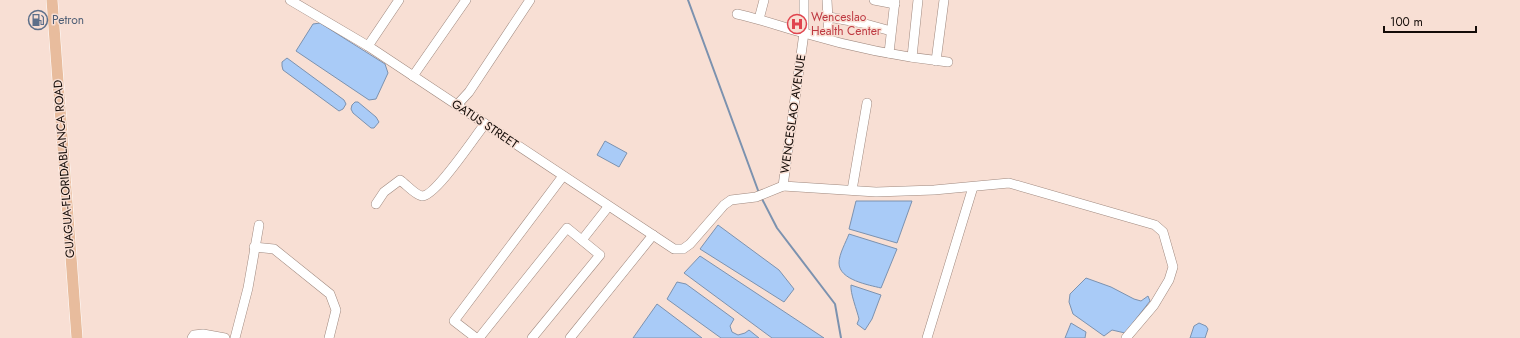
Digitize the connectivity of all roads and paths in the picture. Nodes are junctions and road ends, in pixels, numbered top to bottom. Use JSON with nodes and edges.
{"nodes":[{"id":1,"x":52,"y":0,"type":"edge"},
{"id":2,"x":290,"y":0,"type":"edge"},
{"id":3,"x":398,"y":0,"type":"edge"},
{"id":4,"x":466,"y":0,"type":"edge"},
{"id":5,"x":530,"y":0,"type":"edge"},
{"id":6,"x":764,"y":0,"type":"edge"},
{"id":7,"x":804,"y":0,"type":"edge"},
{"id":8,"x":827,"y":0,"type":"edge"},
{"id":9,"x":874,"y":0,"type":"edge"},
{"id":10,"x":918,"y":0,"type":"edge"},
{"id":11,"x":944,"y":0,"type":"edge"},
{"id":12,"x":895,"y":2,"type":"edge"},
{"id":13,"x":737,"y":14,"type":"dead end"},
{"id":14,"x":829,"y":17,"type":"junction"},
{"id":15,"x":759,"y":19,"type":"junction"},
{"id":16,"x":891,"y":31,"type":"junction"},
{"id":17,"x":804,"y":33,"type":"junction"},
{"id":18,"x":829,"y":39,"type":"junction"},
{"id":19,"x":368,"y":46,"type":"junction"},
{"id":20,"x":889,"y":53,"type":"junction"},
{"id":21,"x":912,"y":57,"type":"junction"},
{"id":22,"x":936,"y":61,"type":"junction"},
{"id":23,"x":948,"y":62,"type":"dead end"},
{"id":24,"x":413,"y":76,"type":"junction"},
{"id":25,"x":867,"y":103,"type":"dead end"},
{"id":26,"x":456,"y":105,"type":"junction"},
{"id":27,"x":484,"y":124,"type":"junction"},
{"id":28,"x":563,"y":176,"type":"junction"},
{"id":29,"x":783,"y":186,"type":"junction"},
{"id":30,"x":973,"y":187,"type":"junction"},
{"id":31,"x":852,"y":190,"type":"junction"},
{"id":32,"x":376,"y":204,"type":"dead end"},
{"id":33,"x":608,"y":207,"type":"junction"},
{"id":34,"x":259,"y":225,"type":"dead end"},
{"id":35,"x":653,"y":235,"type":"junction"},
{"id":36,"x":582,"y":240,"type":"junction"},
{"id":37,"x":254,"y":247,"type":"junction"},
{"id":38,"x":679,"y":250,"type":"joint"},
{"id":39,"x":77,"y":338,"type":"edge"},
{"id":40,"x":192,"y":338,"type":"edge"},
{"id":41,"x":225,"y":338,"type":"edge"},
{"id":42,"x":235,"y":338,"type":"edge"},
{"id":43,"x":329,"y":338,"type":"edge"},
{"id":44,"x":478,"y":338,"type":"edge"},
{"id":45,"x":532,"y":338,"type":"edge"},
{"id":46,"x":570,"y":338,"type":"edge"},
{"id":47,"x":927,"y":338,"type":"edge"},
{"id":48,"x":1126,"y":338,"type":"edge"}],
"edges":[{"from":1,"to":39,"type":"main road","name":"GUAGUA-FLORIDABLANCA ROAD"},
{"from":2,"to":19,"type":"street","name":"GATUS STREET"},
{"from":3,"to":19,"type":"street"},
{"from":4,"to":24,"type":"street"},
{"from":5,"to":26,"type":"street"},
{"from":6,"to":15,"type":"street"},
{"from":7,"to":17,"type":"street","name":"WENCESLAO AVENUE"},
{"from":8,"to":14,"type":"street"},
{"from":9,"to":12,"type":"street"},
{"from":10,"to":21,"type":"street"},
{"from":11,"to":22,"type":"street"},
{"from":12,"to":16,"type":"street"},
{"from":13,"to":15,"type":"street"},
{"from":14,"to":16,"type":"street"},
{"from":14,"to":18,"type":"street"},
{"from":15,"to":17,"type":"street"},
{"from":16,"to":20,"type":"street"},
{"from":17,"to":18,"type":"street"},
{"from":17,"to":29,"type":"street","name":"WENCESLAO AVENUE"},
{"from":18,"to":20,"type":"street"},
{"from":19,"to":24,"type":"street","name":"GATUS STREET"},
{"from":20,"to":21,"type":"street"},
{"from":21,"to":22,"type":"street"},
{"from":22,"to":23,"type":"street"},
{"from":24,"to":26,"type":"street","name":"GATUS STREET"},
{"from":25,"to":31,"type":"street"},
{"from":26,"to":27,"type":"street","name":"GATUS STREET"},
{"from":27,"to":28,"type":"street","name":"GATUS STREET"},
{"from":27,"to":32,"type":"street"},
{"from":28,"to":33,"type":"street","name":"GATUS STREET"},
{"from":28,"to":44,"type":"street"},
{"from":29,"to":31,"type":"street"},
{"from":29,"to":38,"type":"street","name":"WENCESLAO AVENUE"},
{"from":30,"to":31,"type":"street"},
{"from":30,"to":47,"type":"street"},
{"from":30,"to":48,"type":"street"},
{"from":33,"to":35,"type":"street","name":"GATUS STREET"},
{"from":33,"to":36,"type":"street"},
{"from":34,"to":37,"type":"street"},
{"from":35,"to":38,"type":"street","name":"GATUS STREET"},
{"from":35,"to":46,"type":"street"},
{"from":36,"to":44,"type":"street"},
{"from":36,"to":45,"type":"street"},
{"from":37,"to":42,"type":"street"},
{"from":37,"to":43,"type":"street"},
{"from":40,"to":41,"type":"street"}]}
